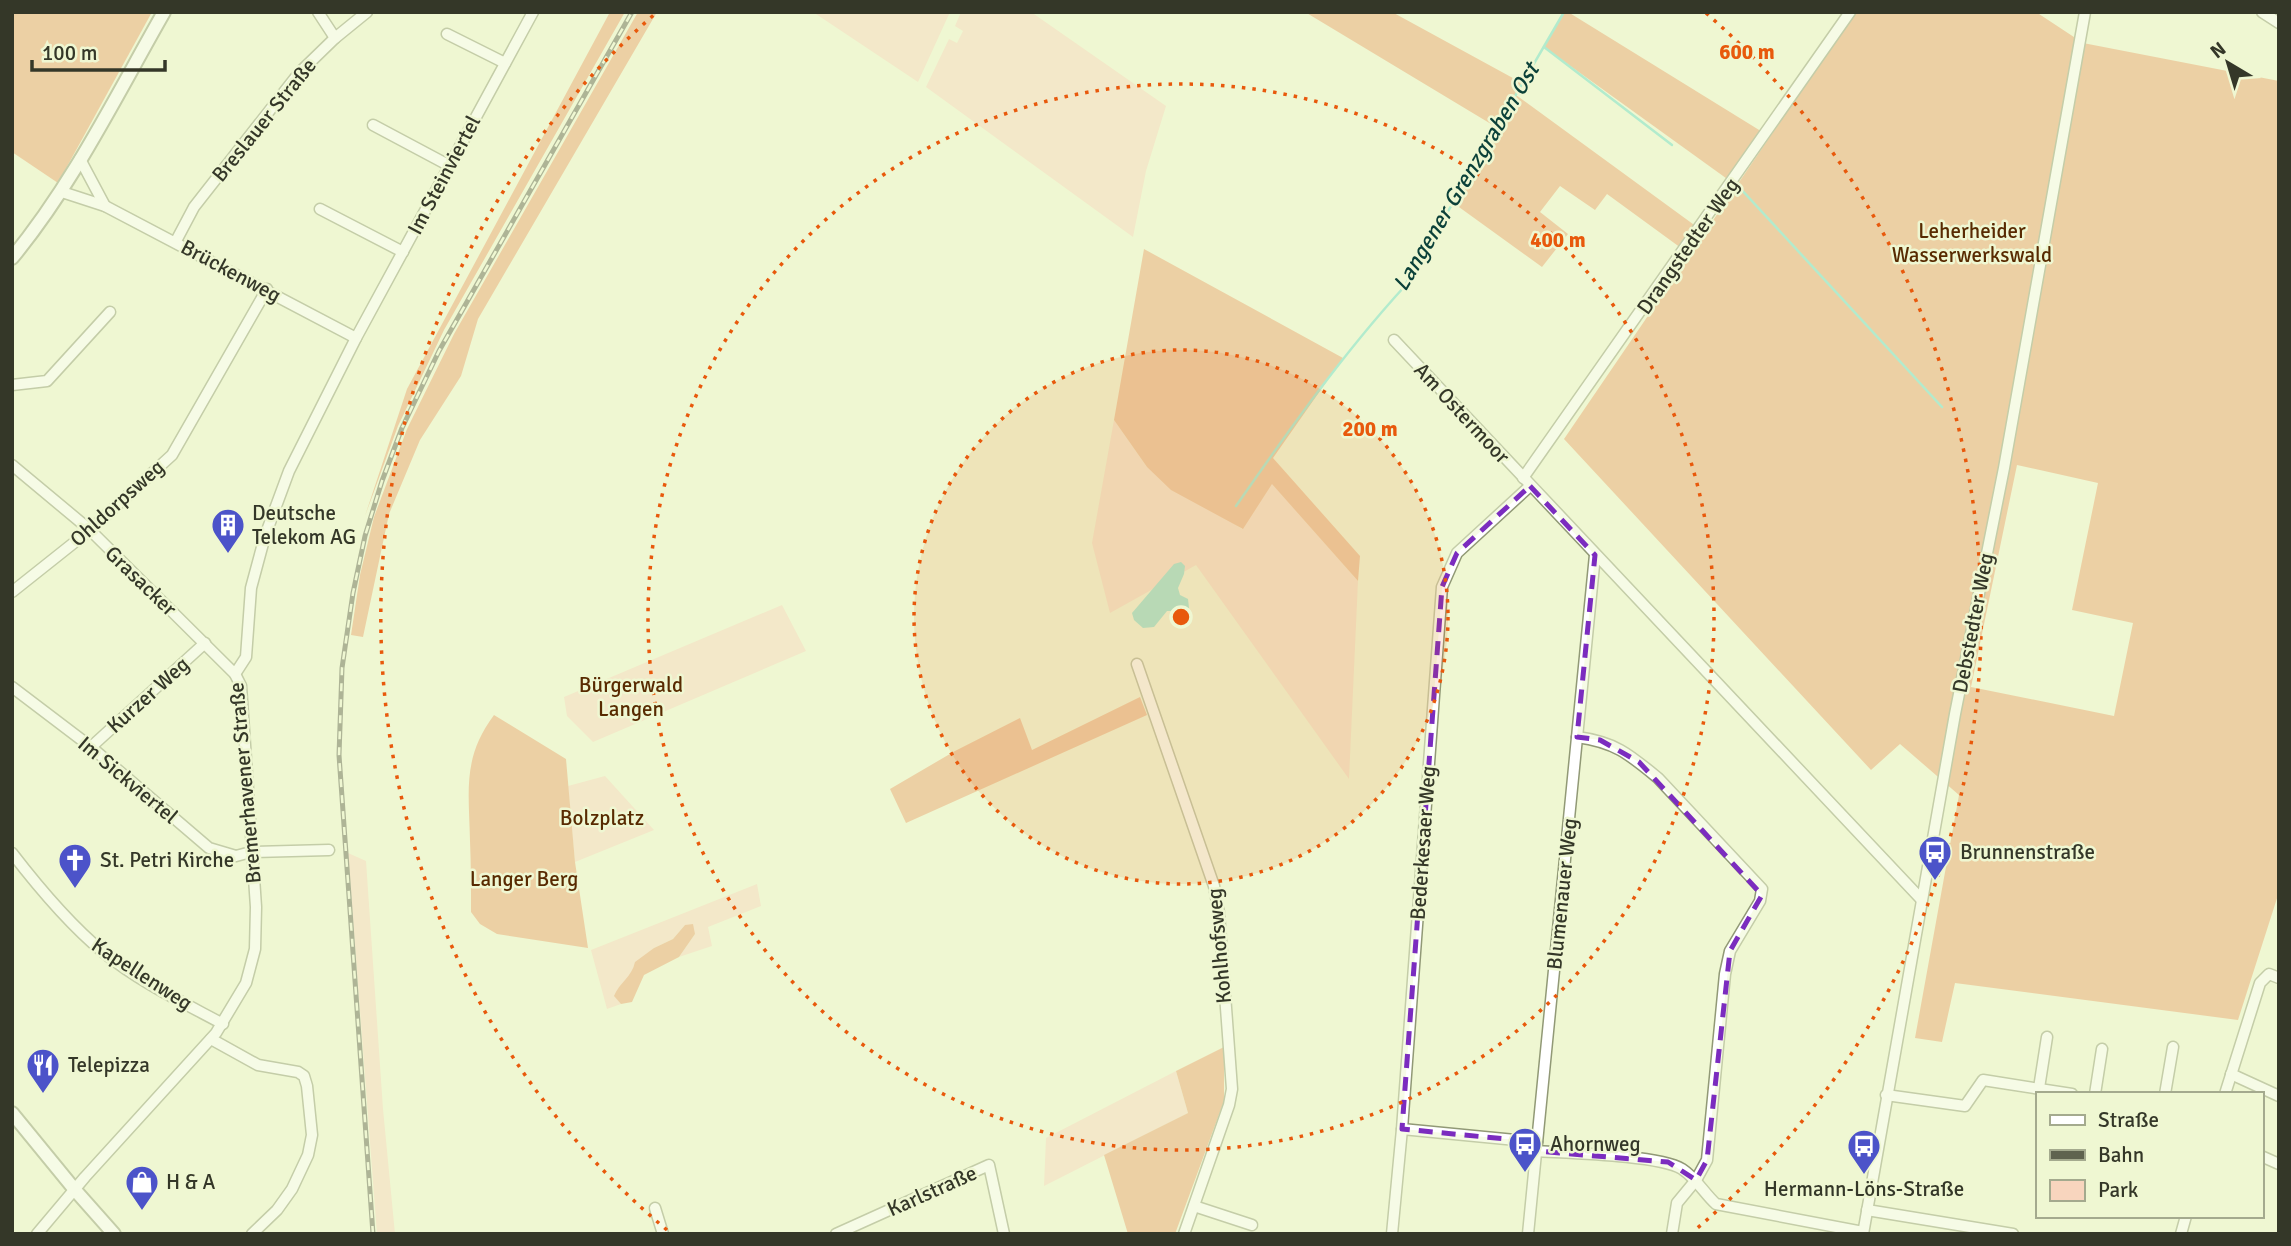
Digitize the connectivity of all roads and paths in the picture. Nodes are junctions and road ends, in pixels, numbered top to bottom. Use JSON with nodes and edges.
{"nodes":[{"id":1,"x":164,"y":12,"type":"edge"},
{"id":2,"x":318,"y":12,"type":"edge"},
{"id":3,"x":367,"y":12,"type":"edge"},
{"id":4,"x":533,"y":12,"type":"edge"},
{"id":5,"x":1850,"y":12,"type":"edge"},
{"id":6,"x":2085,"y":12,"type":"edge"},
{"id":7,"x":2262,"y":12,"type":"edge"},
{"id":8,"x":2279,"y":23,"type":"edge"},
{"id":9,"x":447,"y":34,"type":"dead end"},
{"id":10,"x":335,"y":38,"type":"junction"},
{"id":11,"x":505,"y":63,"type":"junction"},
{"id":12,"x":373,"y":125,"type":"dead end"},
{"id":13,"x":80,"y":159,"type":"junction"},
{"id":14,"x":450,"y":166,"type":"junction"},
{"id":15,"x":61,"y":192,"type":"junction"},
{"id":16,"x":105,"y":206,"type":"junction"},
{"id":17,"x":320,"y":209,"type":"dead end"},
{"id":18,"x":176,"y":241,"type":"junction"},
{"id":19,"x":403,"y":252,"type":"junction"},
{"id":20,"x":12,"y":258,"type":"edge"},
{"id":21,"x":267,"y":289,"type":"junction"},
{"id":22,"x":110,"y":312,"type":"dead end"},
{"id":23,"x":356,"y":338,"type":"junction"},
{"id":24,"x":1394,"y":340,"type":"dead end"},
{"id":25,"x":12,"y":385,"type":"edge"},
{"id":26,"x":12,"y":465,"type":"edge"},
{"id":27,"x":1526,"y":482,"type":"junction"},
{"id":28,"x":90,"y":530,"type":"junction"},
{"id":29,"x":1595,"y":555,"type":"junction"},
{"id":30,"x":12,"y":592,"type":"edge"},
{"id":31,"x":205,"y":643,"type":"junction"},
{"id":32,"x":1138,"y":664,"type":"dead end"},
{"id":33,"x":235,"y":674,"type":"junction"},
{"id":34,"x":12,"y":687,"type":"edge"},
{"id":35,"x":1577,"y":737,"type":"junction"},
{"id":36,"x":90,"y":747,"type":"junction"},
{"id":37,"x":330,"y":850,"type":"dead end"},
{"id":38,"x":251,"y":852,"type":"junction"},
{"id":39,"x":12,"y":853,"type":"edge"},
{"id":40,"x":1921,"y":899,"type":"junction"},
{"id":41,"x":2279,"y":978,"type":"edge"},
{"id":42,"x":223,"y":1024,"type":"junction"},
{"id":43,"x":2048,"y":1037,"type":"dead end"},
{"id":44,"x":211,"y":1039,"type":"junction"},
{"id":45,"x":2173,"y":1047,"type":"dead end"},
{"id":46,"x":2102,"y":1049,"type":"dead end"},
{"id":47,"x":2231,"y":1074,"type":"junction"},
{"id":48,"x":2039,"y":1088,"type":"junction"},
{"id":49,"x":2061,"y":1092,"type":"edge"},
{"id":50,"x":2095,"y":1092,"type":"edge"},
{"id":51,"x":2165,"y":1092,"type":"edge"},
{"id":52,"x":2226,"y":1092,"type":"edge"},
{"id":53,"x":1886,"y":1095,"type":"junction"},
{"id":54,"x":2279,"y":1096,"type":"edge"},
{"id":55,"x":12,"y":1113,"type":"edge"},
{"id":56,"x":1402,"y":1129,"type":"junction"},
{"id":57,"x":1537,"y":1146,"type":"junction"},
{"id":58,"x":2263,"y":1157,"type":"edge"},
{"id":59,"x":2279,"y":1164,"type":"edge"},
{"id":60,"x":1696,"y":1180,"type":"junction"},
{"id":61,"x":75,"y":1190,"type":"junction"},
{"id":62,"x":1194,"y":1206,"type":"junction"},
{"id":63,"x":656,"y":1208,"type":"dead end"},
{"id":64,"x":1867,"y":1210,"type":"junction"},
{"id":65,"x":1252,"y":1225,"type":"dead end"},
{"id":66,"x":1863,"y":1233,"type":"edge"},
{"id":67,"x":37,"y":1234,"type":"edge"},
{"id":68,"x":114,"y":1234,"type":"edge"},
{"id":69,"x":252,"y":1234,"type":"edge"},
{"id":70,"x":663,"y":1234,"type":"edge"},
{"id":71,"x":836,"y":1234,"type":"edge"},
{"id":72,"x":1004,"y":1234,"type":"edge"},
{"id":73,"x":1184,"y":1234,"type":"edge"},
{"id":74,"x":1392,"y":1234,"type":"edge"},
{"id":75,"x":1528,"y":1234,"type":"edge"},
{"id":76,"x":1672,"y":1234,"type":"edge"},
{"id":77,"x":2013,"y":1234,"type":"edge"}],
"edges":[{"from":1,"to":13,"type":"main road"},
{"from":2,"to":10,"type":"street"},
{"from":3,"to":10,"type":"street","name":"Breslauer Straße"},
{"from":4,"to":11,"type":"street","name":"Im Steinviertel"},
{"from":5,"to":27,"type":"street","name":"Drangstedter Weg"},
{"from":6,"to":40,"type":"street","name":"Debstedter Weg"},
{"from":7,"to":8,"type":"street"},
{"from":9,"to":11,"type":"street"},
{"from":10,"to":18,"type":"street","name":"Breslauer Straße"},
{"from":11,"to":14,"type":"street","name":"Im Steinviertel"},
{"from":12,"to":14,"type":"street"},
{"from":13,"to":15,"type":"main road"},
{"from":13,"to":16,"type":"street"},
{"from":14,"to":19,"type":"street","name":"Im Steinviertel"},
{"from":15,"to":16,"type":"street","name":"Brückenweg"},
{"from":15,"to":20,"type":"main road"},
{"from":16,"to":18,"type":"street","name":"Brückenweg"},
{"from":17,"to":19,"type":"street"},
{"from":18,"to":21,"type":"street","name":"Brückenweg"},
{"from":19,"to":23,"type":"street","name":"Im Steinviertel"},
{"from":21,"to":23,"type":"street","name":"Brückenweg"},
{"from":21,"to":28,"type":"street","name":"Ohldorpsweg"},
{"from":22,"to":25,"type":"street"},
{"from":23,"to":33,"type":"street","name":"Bremerhavener Straße"},
{"from":24,"to":27,"type":"street","name":"Am Ostermoor"},
{"from":26,"to":28,"type":"street","name":"Grasacker"},
{"from":27,"to":29,"type":"street"},
{"from":27,"to":56,"type":"street","name":"Bederkesaer Weg"},
{"from":28,"to":30,"type":"street","name":"Ohldorpsweg"},
{"from":28,"to":31,"type":"street","name":"Grasacker"},
{"from":29,"to":35,"type":"street","name":"Blumenauer Weg"},
{"from":29,"to":40,"type":"street"},
{"from":31,"to":33,"type":"street","name":"Grasacker"},
{"from":31,"to":36,"type":"street","name":"Kurzer Weg"},
{"from":32,"to":62,"type":"street","name":"Kohlhofsweg"},
{"from":33,"to":38,"type":"street","name":"Bremerhavener Straße"},
{"from":34,"to":36,"type":"street","name":"Im Sickviertel"},
{"from":35,"to":57,"type":"street","name":"Blumenauer Weg"},
{"from":35,"to":60,"type":"street"},
{"from":36,"to":38,"type":"street","name":"Im Sickviertel"},
{"from":37,"to":38,"type":"street","name":"Im Sickviertel"},
{"from":38,"to":42,"type":"street","name":"Bremerhavener Straße"},
{"from":39,"to":42,"type":"street","name":"Kapellenweg"},
{"from":40,"to":53,"type":"street","name":"Debstedter Weg"},
{"from":41,"to":47,"type":"street"},
{"from":42,"to":44,"type":"street","name":"Bremerhavener Straße"},
{"from":43,"to":48,"type":"street"},
{"from":44,"to":61,"type":"street","name":"Bremerhavener Straße"},
{"from":44,"to":69,"type":"street"},
{"from":45,"to":51,"type":"street"},
{"from":46,"to":50,"type":"street"},
{"from":47,"to":52,"type":"street"},
{"from":47,"to":54,"type":"street"},
{"from":48,"to":49,"type":"street"},
{"from":48,"to":53,"type":"street"},
{"from":53,"to":64,"type":"street","name":"Debstedter Weg"},
{"from":55,"to":61,"type":"main road"},
{"from":56,"to":57,"type":"street"},
{"from":56,"to":74,"type":"street","name":"Bederkesaer Weg"},
{"from":57,"to":60,"type":"street"},
{"from":57,"to":75,"type":"street","name":"Blumenauer Weg"},
{"from":58,"to":59,"type":"street"},
{"from":60,"to":66,"type":"street"},
{"from":60,"to":76,"type":"street"},
{"from":61,"to":67,"type":"street","name":"Bremerhavener Straße"},
{"from":61,"to":68,"type":"main road"},
{"from":62,"to":65,"type":"street"},
{"from":62,"to":73,"type":"street","name":"Kohlhofsweg"},
{"from":63,"to":70,"type":"street"},
{"from":64,"to":66,"type":"street","name":"Debstedter Weg"},
{"from":64,"to":77,"type":"street"},
{"from":71,"to":72,"type":"street","name":"Karlstraße"}]}
